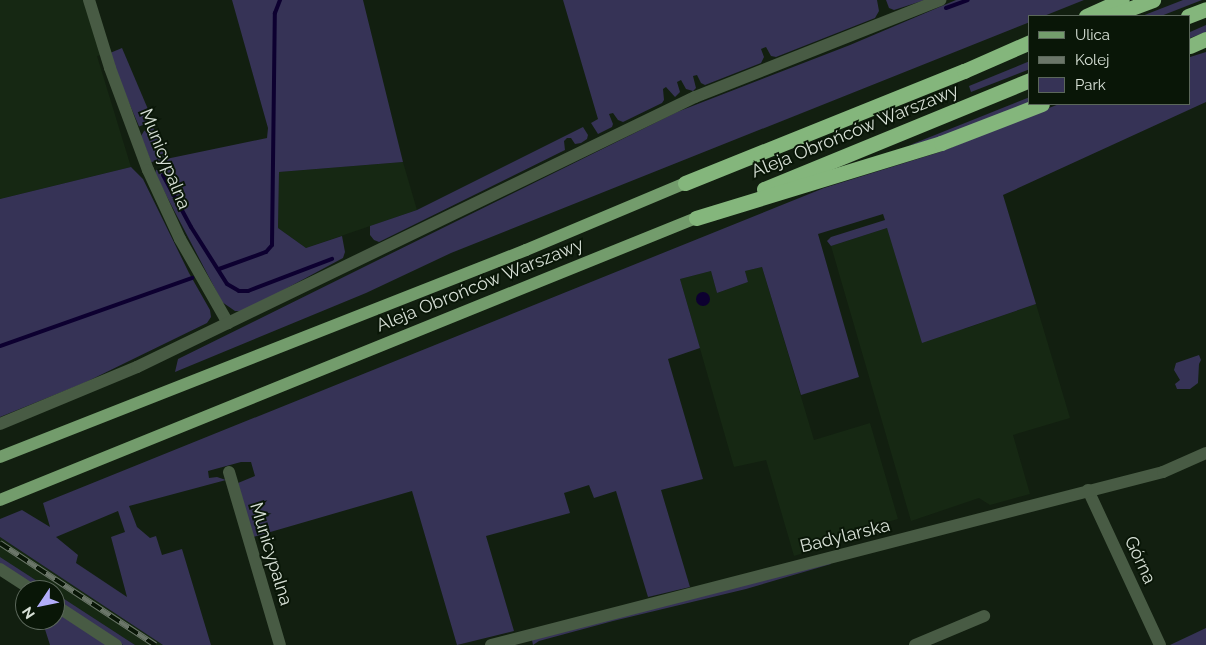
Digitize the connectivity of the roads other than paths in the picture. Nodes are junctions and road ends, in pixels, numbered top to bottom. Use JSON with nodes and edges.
{"nodes":[{"id":1,"x":89,"y":0,"type":"edge"},
{"id":2,"x":940,"y":0,"type":"edge"},
{"id":3,"x":1122,"y":0,"type":"edge"},
{"id":4,"x":1153,"y":0,"type":"edge"},
{"id":5,"x":1206,"y":9,"type":"edge"},
{"id":6,"x":1088,"y":15,"type":"edge"},
{"id":7,"x":1113,"y":15,"type":"edge"},
{"id":8,"x":1191,"y":15,"type":"edge"},
{"id":9,"x":1206,"y":39,"type":"edge"},
{"id":10,"x":1028,"y":43,"type":"edge"},
{"id":11,"x":1191,"y":46,"type":"edge"},
{"id":12,"x":1028,"y":47,"type":"edge"},
{"id":13,"x":969,"y":69,"type":"junction"},
{"id":14,"x":1028,"y":81,"type":"edge"},
{"id":15,"x":1039,"y":105,"type":"edge"},
{"id":16,"x":685,"y":183,"type":"joint"},
{"id":17,"x":696,"y":218,"type":"junction"},
{"id":18,"x":228,"y":323,"type":"junction"},
{"id":19,"x":0,"y":424,"type":"edge"},
{"id":20,"x":1206,"y":453,"type":"edge"},
{"id":21,"x":0,"y":457,"type":"edge"},
{"id":22,"x":229,"y":472,"type":"dead end"},
{"id":23,"x":1088,"y":490,"type":"junction"},
{"id":24,"x":3,"y":499,"type":"edge"},
{"id":25,"x":0,"y":569,"type":"edge"},
{"id":26,"x":17,"y":580,"type":"edge"},
{"id":27,"x":65,"y":612,"type":"edge"},
{"id":28,"x":984,"y":616,"type":"dead end"},
{"id":29,"x":116,"y":645,"type":"edge"},
{"id":30,"x":280,"y":645,"type":"edge"},
{"id":31,"x":490,"y":645,"type":"edge"},
{"id":32,"x":915,"y":645,"type":"edge"},
{"id":33,"x":1160,"y":645,"type":"edge"}],
"edges":[{"from":1,"to":18,"type":"street","name":"Municypalna"},
{"from":2,"to":18,"type":"street"},
{"from":3,"to":6,"type":"highway"},
{"from":4,"to":7,"type":"highway"},
{"from":5,"to":8,"type":"highway"},
{"from":9,"to":11,"type":"highway"},
{"from":10,"to":13,"type":"highway"},
{"from":12,"to":13,"type":"highway"},
{"from":13,"to":16,"type":"highway","name":"Aleja Obrońców Warszawy"},
{"from":14,"to":17,"type":"highway","name":"Aleja Obrońców Warszawy"},
{"from":15,"to":17,"type":"highway"},
{"from":16,"to":21,"type":"main road","name":"Aleja Obrońców Warszawy"},
{"from":17,"to":24,"type":"main road","name":"Aleja Obrońców Warszawy"},
{"from":18,"to":19,"type":"street"},
{"from":20,"to":23,"type":"street","name":"Badylarska"},
{"from":22,"to":30,"type":"street","name":"Municypalna"},
{"from":23,"to":31,"type":"street","name":"Badylarska"},
{"from":23,"to":33,"type":"street","name":"Górna"},
{"from":25,"to":26,"type":"street"},
{"from":27,"to":29,"type":"street"},
{"from":28,"to":32,"type":"street"}]}
